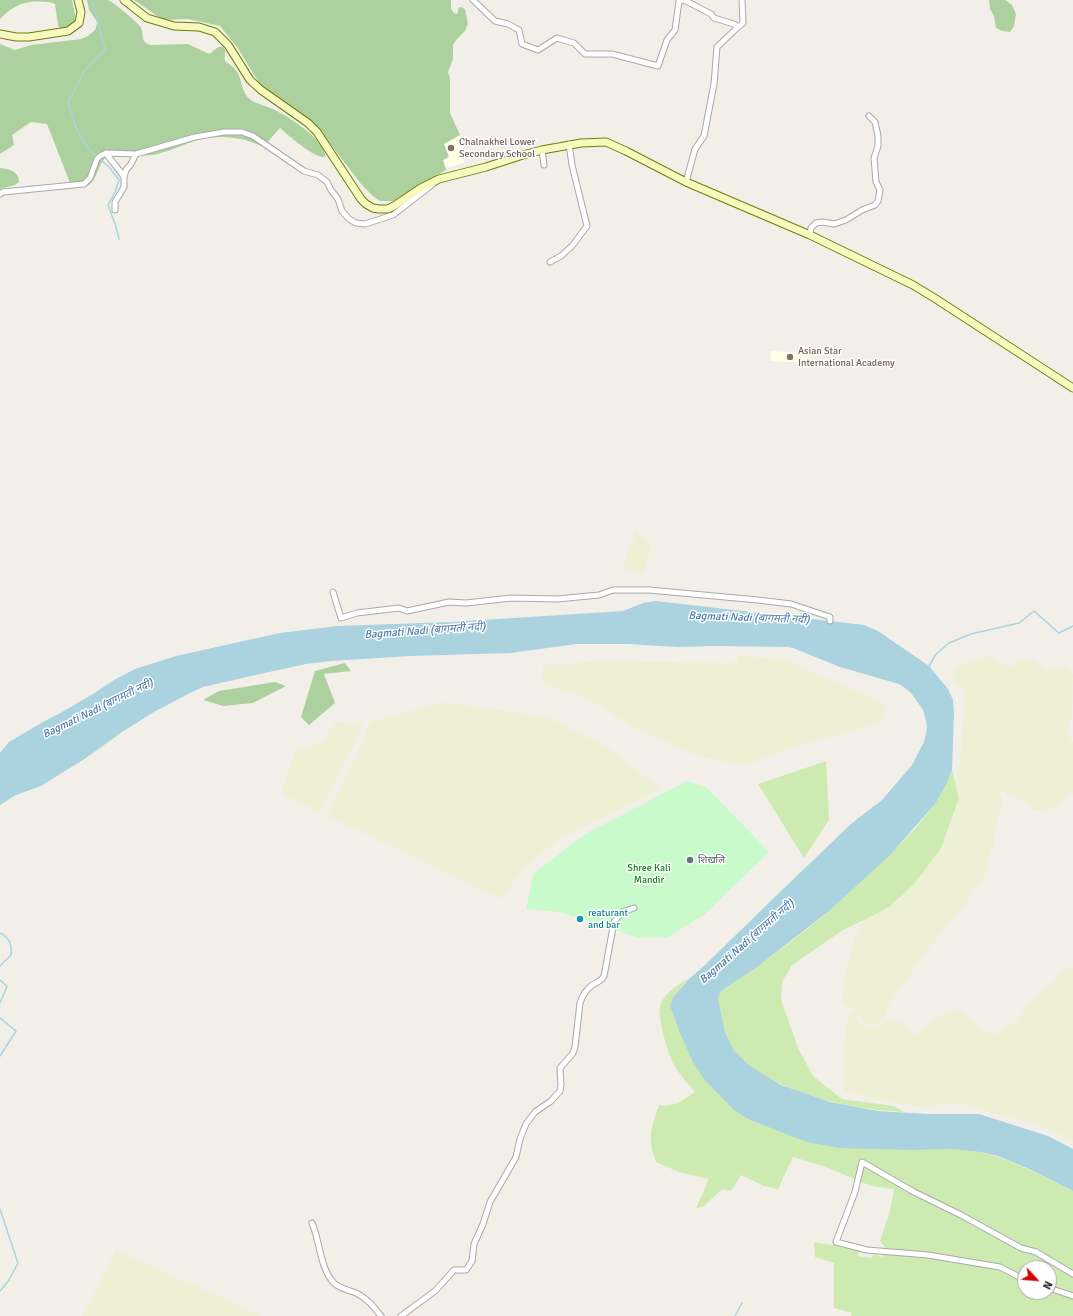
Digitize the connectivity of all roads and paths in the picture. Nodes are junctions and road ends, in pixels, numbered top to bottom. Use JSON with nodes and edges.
{"nodes":[{"id":1,"x":78,"y":0,"type":"edge"},
{"id":2,"x":124,"y":0,"type":"edge"},
{"id":3,"x":473,"y":0,"type":"edge"},
{"id":4,"x":684,"y":0,"type":"edge"},
{"id":5,"x":742,"y":0,"type":"edge"},
{"id":6,"x":738,"y":27,"type":"junction"},
{"id":7,"x":0,"y":34,"type":"edge"},
{"id":8,"x":869,"y":116,"type":"dead end"},
{"id":9,"x":569,"y":144,"type":"junction"},
{"id":10,"x":542,"y":150,"type":"junction"},
{"id":11,"x":106,"y":153,"type":"junction"},
{"id":12,"x":136,"y":154,"type":"junction"},
{"id":13,"x":544,"y":165,"type":"dead end"},
{"id":14,"x":124,"y":177,"type":"junction"},
{"id":15,"x":438,"y":179,"type":"junction"},
{"id":16,"x":686,"y":182,"type":"junction"},
{"id":17,"x":0,"y":194,"type":"edge"},
{"id":18,"x":115,"y":210,"type":"dead end"},
{"id":19,"x":810,"y":235,"type":"junction"},
{"id":20,"x":550,"y":262,"type":"dead end"},
{"id":21,"x":1073,"y":388,"type":"edge"},
{"id":22,"x":333,"y":592,"type":"dead end"},
{"id":23,"x":830,"y":621,"type":"dead end"},
{"id":24,"x":634,"y":908,"type":"dead end"},
{"id":25,"x":312,"y":1223,"type":"dead end"},
{"id":26,"x":1049,"y":1260,"type":"edge"},
{"id":27,"x":1057,"y":1264,"type":"edge"},
{"id":28,"x":1073,"y":1274,"type":"edge"},
{"id":29,"x":1017,"y":1276,"type":"edge"},
{"id":30,"x":1057,"y":1291,"type":"edge"},
{"id":31,"x":1073,"y":1296,"type":"edge"},
{"id":32,"x":381,"y":1316,"type":"edge"},
{"id":33,"x":401,"y":1316,"type":"edge"}],
"edges":[{"from":1,"to":7,"type":"main road"},
{"from":2,"to":15,"type":"main road"},
{"from":3,"to":4,"type":"street"},
{"from":4,"to":6,"type":"street"},
{"from":5,"to":6,"type":"street"},
{"from":6,"to":16,"type":"street"},
{"from":8,"to":19,"type":"street"},
{"from":9,"to":10,"type":"main road"},
{"from":9,"to":16,"type":"main road"},
{"from":9,"to":20,"type":"street"},
{"from":10,"to":13,"type":"street"},
{"from":10,"to":15,"type":"main road"},
{"from":11,"to":12,"type":"street"},
{"from":11,"to":14,"type":"street"},
{"from":11,"to":17,"type":"street"},
{"from":12,"to":14,"type":"street"},
{"from":12,"to":15,"type":"street"},
{"from":14,"to":18,"type":"street"},
{"from":16,"to":19,"type":"main road"},
{"from":19,"to":21,"type":"main road"},
{"from":22,"to":23,"type":"street"},
{"from":24,"to":33,"type":"street"},
{"from":25,"to":32,"type":"street"},
{"from":26,"to":29,"type":"street"},
{"from":27,"to":28,"type":"street"},
{"from":30,"to":31,"type":"street"}]}
